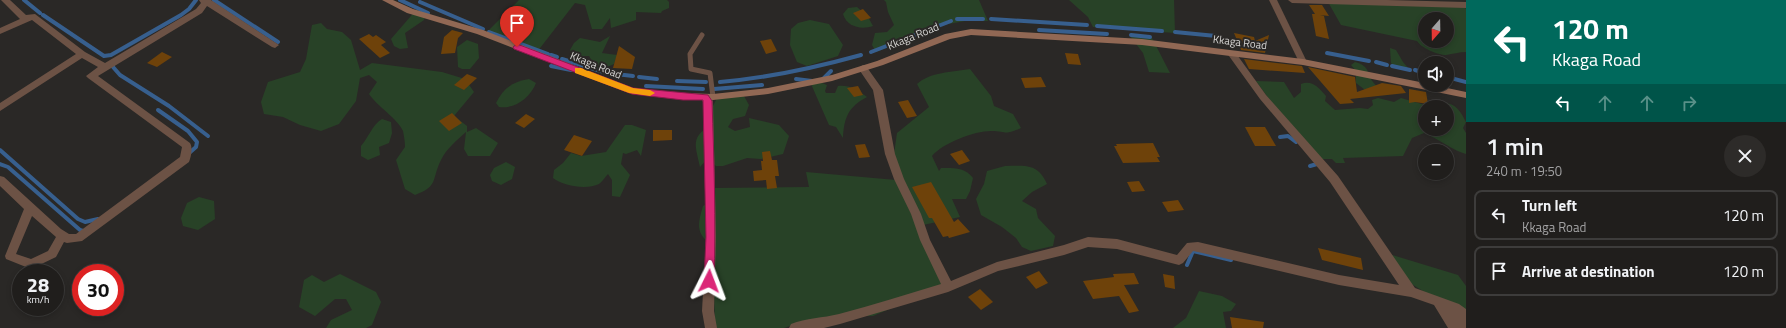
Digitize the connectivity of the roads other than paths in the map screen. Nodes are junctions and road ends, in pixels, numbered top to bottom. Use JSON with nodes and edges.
{"nodes":[{"id":1,"x":6,"y":0,"type":"edge"},
{"id":2,"x":386,"y":0,"type":"edge"},
{"id":3,"x":1273,"y":0,"type":"edge"},
{"id":4,"x":1292,"y":0,"type":"edge"},
{"id":5,"x":205,"y":1,"type":"edge"},
{"id":6,"x":1466,"y":5,"type":"edge"},
{"id":7,"x":32,"y":16,"type":"junction"},
{"id":8,"x":0,"y":31,"type":"edge"},
{"id":9,"x":702,"y":35,"type":"dead end"},
{"id":10,"x":275,"y":45,"type":"dead end"},
{"id":11,"x":82,"y":54,"type":"junction"},
{"id":12,"x":1232,"y":54,"type":"junction"},
{"id":13,"x":1303,"y":62,"type":"junction"},
{"id":14,"x":105,"y":67,"type":"junction"},
{"id":15,"x":863,"y":68,"type":"junction"},
{"id":16,"x":1466,"y":95,"type":"edge"},
{"id":17,"x":709,"y":97,"type":"junction"},
{"id":18,"x":0,"y":108,"type":"edge"},
{"id":19,"x":0,"y":180,"type":"edge"},
{"id":20,"x":30,"y":208,"type":"junction"},
{"id":21,"x":62,"y":236,"type":"junction"},
{"id":22,"x":948,"y":287,"type":"junction"},
{"id":23,"x":1412,"y":292,"type":"junction"},
{"id":24,"x":1438,"y":302,"type":"junction"},
{"id":25,"x":1455,"y":308,"type":"junction"},
{"id":26,"x":1466,"y":314,"type":"edge"},
{"id":27,"x":711,"y":328,"type":"edge"},
{"id":28,"x":795,"y":328,"type":"edge"},
{"id":29,"x":1456,"y":328,"type":"edge"},
{"id":30,"x":1466,"y":328,"type":"edge"}],
"edges":[{"from":1,"to":7,"type":"street"},
{"from":2,"to":17,"type":"street","name":"Kkaga Road"},
{"from":3,"to":13,"type":"street"},
{"from":4,"to":6,"type":"street"},
{"from":5,"to":10,"type":"street"},
{"from":5,"to":14,"type":"street"},
{"from":7,"to":8,"type":"street"},
{"from":7,"to":11,"type":"street"},
{"from":9,"to":17,"type":"lane"},
{"from":11,"to":14,"type":"street"},
{"from":11,"to":18,"type":"street"},
{"from":12,"to":13,"type":"street","name":"Kkaga Road"},
{"from":12,"to":15,"type":"street","name":"Kkaga Road"},
{"from":12,"to":23,"type":"street"},
{"from":13,"to":16,"type":"street","name":"Kkaga Road"},
{"from":14,"to":21,"type":"street"},
{"from":15,"to":17,"type":"street","name":"Kkaga Road"},
{"from":15,"to":22,"type":"street"},
{"from":17,"to":27,"type":"street"},
{"from":19,"to":20,"type":"street"},
{"from":20,"to":21,"type":"street"},
{"from":20,"to":21,"type":"street"},
{"from":22,"to":23,"type":"street"},
{"from":22,"to":28,"type":"street"},
{"from":23,"to":24,"type":"street"},
{"from":24,"to":25,"type":"street"},
{"from":24,"to":29,"type":"street"},
{"from":25,"to":26,"type":"street"},
{"from":25,"to":30,"type":"street"}]}
